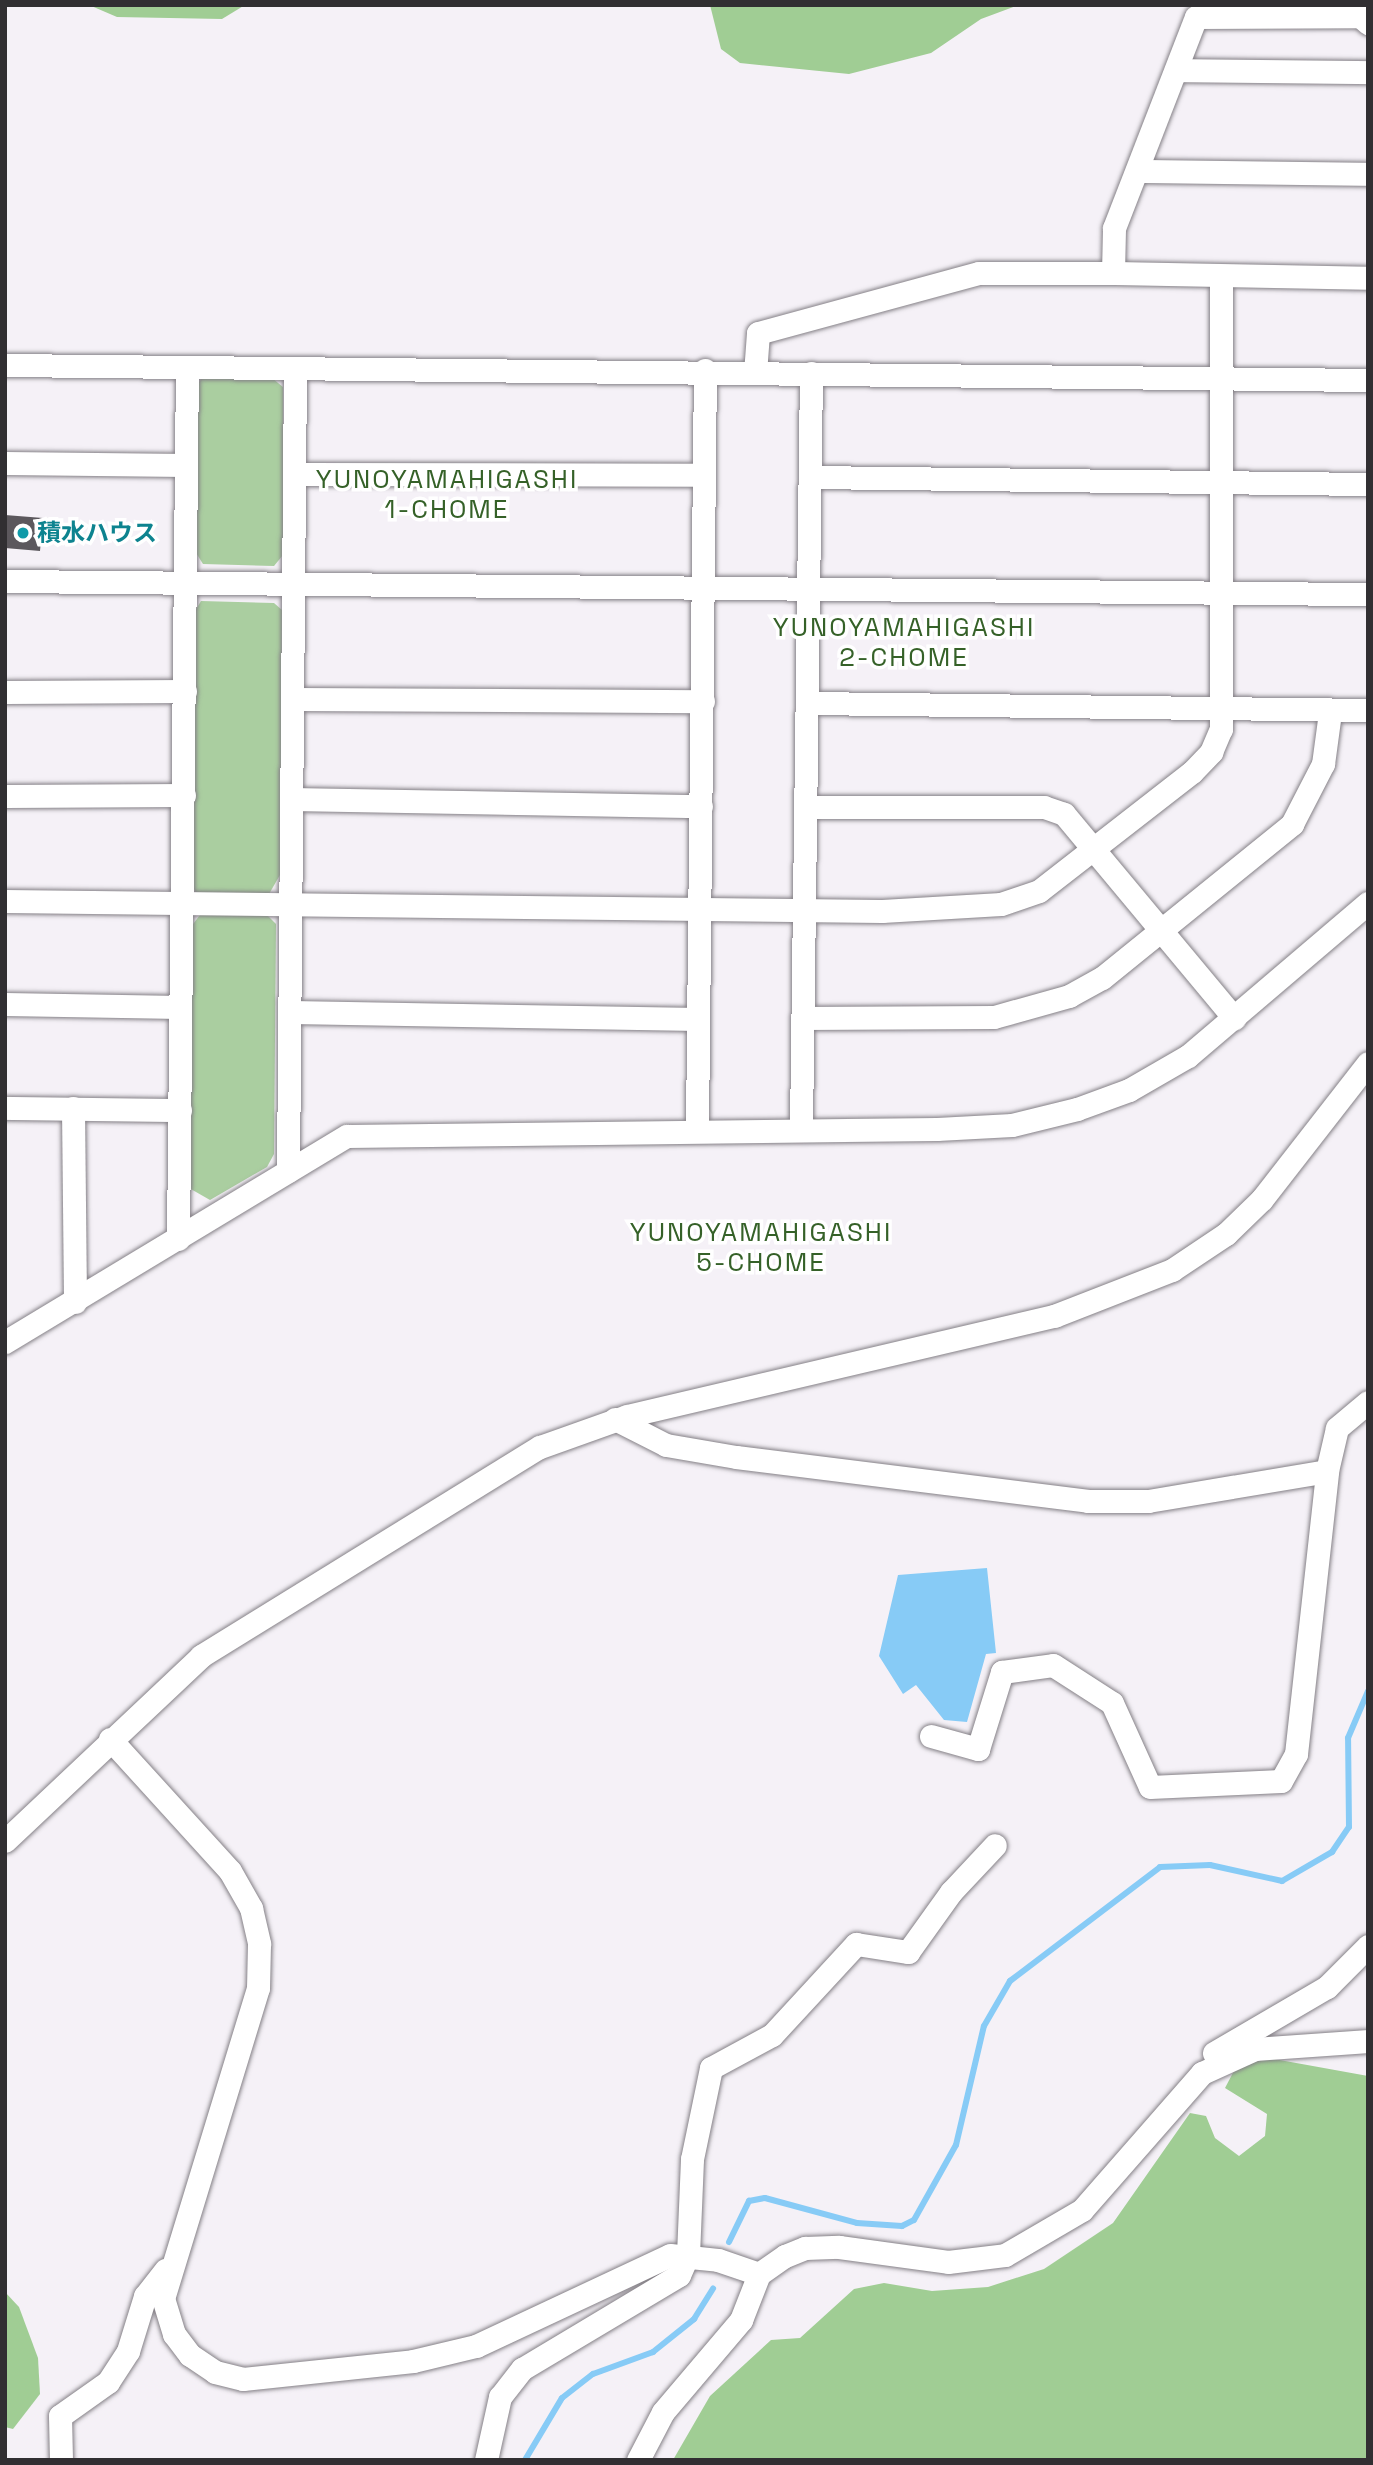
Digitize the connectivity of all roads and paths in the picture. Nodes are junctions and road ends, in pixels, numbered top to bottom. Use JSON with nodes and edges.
{"nodes":[{"id":1,"x":1368,"y":23,"type":"edge"},
{"id":2,"x":1176,"y":70,"type":"junction"},
{"id":3,"x":1368,"y":72,"type":"edge"},
{"id":4,"x":1137,"y":171,"type":"junction"},
{"id":5,"x":1368,"y":174,"type":"edge"},
{"id":6,"x":1113,"y":273,"type":"junction"},
{"id":7,"x":1221,"y":276,"type":"junction"},
{"id":8,"x":1368,"y":278,"type":"edge"},
{"id":9,"x":5,"y":365,"type":"edge"},
{"id":10,"x":295,"y":368,"type":"junction"},
{"id":11,"x":705,"y":370,"type":"junction"},
{"id":12,"x":187,"y":371,"type":"junction"},
{"id":13,"x":755,"y":373,"type":"junction"},
{"id":14,"x":811,"y":373,"type":"junction"},
{"id":15,"x":1224,"y":379,"type":"junction"},
{"id":16,"x":1368,"y":380,"type":"edge"},
{"id":17,"x":5,"y":463,"type":"edge"},
{"id":18,"x":186,"y":466,"type":"junction"},
{"id":19,"x":296,"y":474,"type":"junction"},
{"id":20,"x":702,"y":475,"type":"junction"},
{"id":21,"x":810,"y":477,"type":"junction"},
{"id":22,"x":1220,"y":482,"type":"junction"},
{"id":23,"x":1368,"y":484,"type":"edge"},
{"id":24,"x":5,"y":582,"type":"edge"},
{"id":25,"x":185,"y":585,"type":"junction"},
{"id":26,"x":294,"y":585,"type":"junction"},
{"id":27,"x":704,"y":591,"type":"junction"},
{"id":28,"x":808,"y":593,"type":"junction"},
{"id":29,"x":1368,"y":594,"type":"edge"},
{"id":30,"x":1222,"y":595,"type":"junction"},
{"id":31,"x":185,"y":691,"type":"junction"},
{"id":32,"x":5,"y":692,"type":"edge"},
{"id":33,"x":293,"y":699,"type":"junction"},
{"id":34,"x":703,"y":701,"type":"junction"},
{"id":35,"x":807,"y":703,"type":"junction"},
{"id":36,"x":1221,"y":709,"type":"junction"},
{"id":37,"x":1368,"y":710,"type":"edge"},
{"id":38,"x":1330,"y":712,"type":"junction"},
{"id":39,"x":184,"y":795,"type":"junction"},
{"id":40,"x":5,"y":796,"type":"edge"},
{"id":41,"x":291,"y":799,"type":"junction"},
{"id":42,"x":701,"y":806,"type":"junction"},
{"id":43,"x":807,"y":807,"type":"junction"},
{"id":44,"x":1098,"y":850,"type":"junction"},
{"id":45,"x":5,"y":901,"type":"edge"},
{"id":46,"x":183,"y":901,"type":"junction"},
{"id":47,"x":1368,"y":903,"type":"edge"},
{"id":48,"x":290,"y":905,"type":"junction"},
{"id":49,"x":701,"y":911,"type":"junction"},
{"id":50,"x":802,"y":911,"type":"junction"},
{"id":51,"x":1163,"y":935,"type":"junction"},
{"id":52,"x":5,"y":1004,"type":"edge"},
{"id":53,"x":180,"y":1007,"type":"junction"},
{"id":54,"x":291,"y":1012,"type":"junction"},
{"id":55,"x":802,"y":1018,"type":"junction"},
{"id":56,"x":1234,"y":1018,"type":"junction"},
{"id":57,"x":698,"y":1019,"type":"junction"},
{"id":58,"x":1368,"y":1063,"type":"edge"},
{"id":59,"x":5,"y":1108,"type":"edge"},
{"id":60,"x":73,"y":1108,"type":"junction"},
{"id":61,"x":180,"y":1110,"type":"junction"},
{"id":62,"x":801,"y":1127,"type":"junction"},
{"id":63,"x":697,"y":1129,"type":"junction"},
{"id":64,"x":288,"y":1171,"type":"junction"},
{"id":65,"x":178,"y":1239,"type":"junction"},
{"id":66,"x":75,"y":1302,"type":"junction"},
{"id":67,"x":5,"y":1342,"type":"edge"},
{"id":68,"x":1368,"y":1402,"type":"edge"},
{"id":69,"x":615,"y":1419,"type":"junction"},
{"id":70,"x":1327,"y":1471,"type":"junction"},
{"id":71,"x":931,"y":1736,"type":"dead end"},
{"id":72,"x":110,"y":1739,"type":"junction"},
{"id":73,"x":5,"y":1841,"type":"edge"},
{"id":74,"x":995,"y":1845,"type":"dead end"},
{"id":75,"x":1368,"y":1946,"type":"edge"},
{"id":76,"x":1368,"y":2041,"type":"edge"},
{"id":77,"x":1182,"y":2090,"type":"junction"},
{"id":78,"x":688,"y":2255,"type":"junction"},
{"id":79,"x":171,"y":2262,"type":"junction"},
{"id":80,"x":759,"y":2274,"type":"junction"},
{"id":81,"x":61,"y":2460,"type":"edge"},
{"id":82,"x":486,"y":2460,"type":"edge"},
{"id":83,"x":638,"y":2460,"type":"edge"}],
"edges":[{"from":1,"to":2,"type":"street"},
{"from":2,"to":3,"type":"street"},
{"from":2,"to":4,"type":"street"},
{"from":4,"to":5,"type":"street"},
{"from":4,"to":6,"type":"street"},
{"from":6,"to":7,"type":"street"},
{"from":6,"to":13,"type":"street"},
{"from":7,"to":8,"type":"street"},
{"from":7,"to":15,"type":"street"},
{"from":9,"to":12,"type":"street"},
{"from":10,"to":11,"type":"street"},
{"from":10,"to":12,"type":"street"},
{"from":10,"to":19,"type":"street"},
{"from":11,"to":13,"type":"street"},
{"from":11,"to":20,"type":"street"},
{"from":12,"to":18,"type":"street"},
{"from":13,"to":14,"type":"street"},
{"from":14,"to":15,"type":"street"},
{"from":14,"to":21,"type":"street"},
{"from":15,"to":16,"type":"street"},
{"from":15,"to":22,"type":"street"},
{"from":17,"to":18,"type":"street"},
{"from":18,"to":25,"type":"street"},
{"from":19,"to":20,"type":"street"},
{"from":19,"to":26,"type":"street"},
{"from":20,"to":27,"type":"street"},
{"from":21,"to":22,"type":"street"},
{"from":21,"to":28,"type":"street"},
{"from":22,"to":23,"type":"street"},
{"from":22,"to":30,"type":"street"},
{"from":24,"to":25,"type":"street"},
{"from":25,"to":26,"type":"street"},
{"from":25,"to":31,"type":"street"},
{"from":26,"to":27,"type":"street"},
{"from":26,"to":33,"type":"street"},
{"from":27,"to":28,"type":"street"},
{"from":27,"to":34,"type":"street"},
{"from":28,"to":30,"type":"street"},
{"from":28,"to":35,"type":"street"},
{"from":29,"to":30,"type":"street"},
{"from":30,"to":36,"type":"street"},
{"from":31,"to":32,"type":"street"},
{"from":31,"to":39,"type":"street"},
{"from":33,"to":34,"type":"street"},
{"from":33,"to":41,"type":"street"},
{"from":34,"to":42,"type":"street"},
{"from":35,"to":36,"type":"street"},
{"from":35,"to":43,"type":"street"},
{"from":36,"to":38,"type":"street"},
{"from":36,"to":44,"type":"street"},
{"from":37,"to":38,"type":"street"},
{"from":38,"to":51,"type":"street"},
{"from":39,"to":40,"type":"street"},
{"from":39,"to":46,"type":"street"},
{"from":41,"to":42,"type":"street"},
{"from":41,"to":48,"type":"street"},
{"from":42,"to":49,"type":"street"},
{"from":43,"to":44,"type":"street"},
{"from":43,"to":50,"type":"street"},
{"from":44,"to":50,"type":"street"},
{"from":44,"to":51,"type":"street"},
{"from":45,"to":46,"type":"street"},
{"from":46,"to":48,"type":"street"},
{"from":46,"to":53,"type":"street"},
{"from":47,"to":56,"type":"street"},
{"from":48,"to":49,"type":"street"},
{"from":48,"to":54,"type":"street"},
{"from":49,"to":50,"type":"street"},
{"from":49,"to":57,"type":"street"},
{"from":50,"to":55,"type":"street"},
{"from":51,"to":55,"type":"street"},
{"from":51,"to":56,"type":"street"},
{"from":52,"to":53,"type":"street"},
{"from":53,"to":61,"type":"street"},
{"from":54,"to":57,"type":"street"},
{"from":54,"to":64,"type":"street"},
{"from":55,"to":62,"type":"street"},
{"from":56,"to":62,"type":"street"},
{"from":57,"to":63,"type":"street"},
{"from":58,"to":69,"type":"street"},
{"from":59,"to":60,"type":"street"},
{"from":60,"to":61,"type":"street"},
{"from":60,"to":66,"type":"street"},
{"from":61,"to":65,"type":"street"},
{"from":62,"to":63,"type":"street"},
{"from":63,"to":64,"type":"street"},
{"from":64,"to":65,"type":"street"},
{"from":65,"to":66,"type":"street"},
{"from":66,"to":67,"type":"street"},
{"from":68,"to":70,"type":"street"},
{"from":69,"to":70,"type":"street"},
{"from":69,"to":72,"type":"street"},
{"from":70,"to":71,"type":"street"},
{"from":72,"to":73,"type":"street"},
{"from":72,"to":79,"type":"street"},
{"from":74,"to":78,"type":"street"},
{"from":75,"to":77,"type":"street"},
{"from":76,"to":77,"type":"street"},
{"from":77,"to":80,"type":"street"},
{"from":78,"to":79,"type":"street"},
{"from":78,"to":80,"type":"street"},
{"from":78,"to":82,"type":"street"},
{"from":79,"to":81,"type":"street"},
{"from":80,"to":83,"type":"street"}]}
